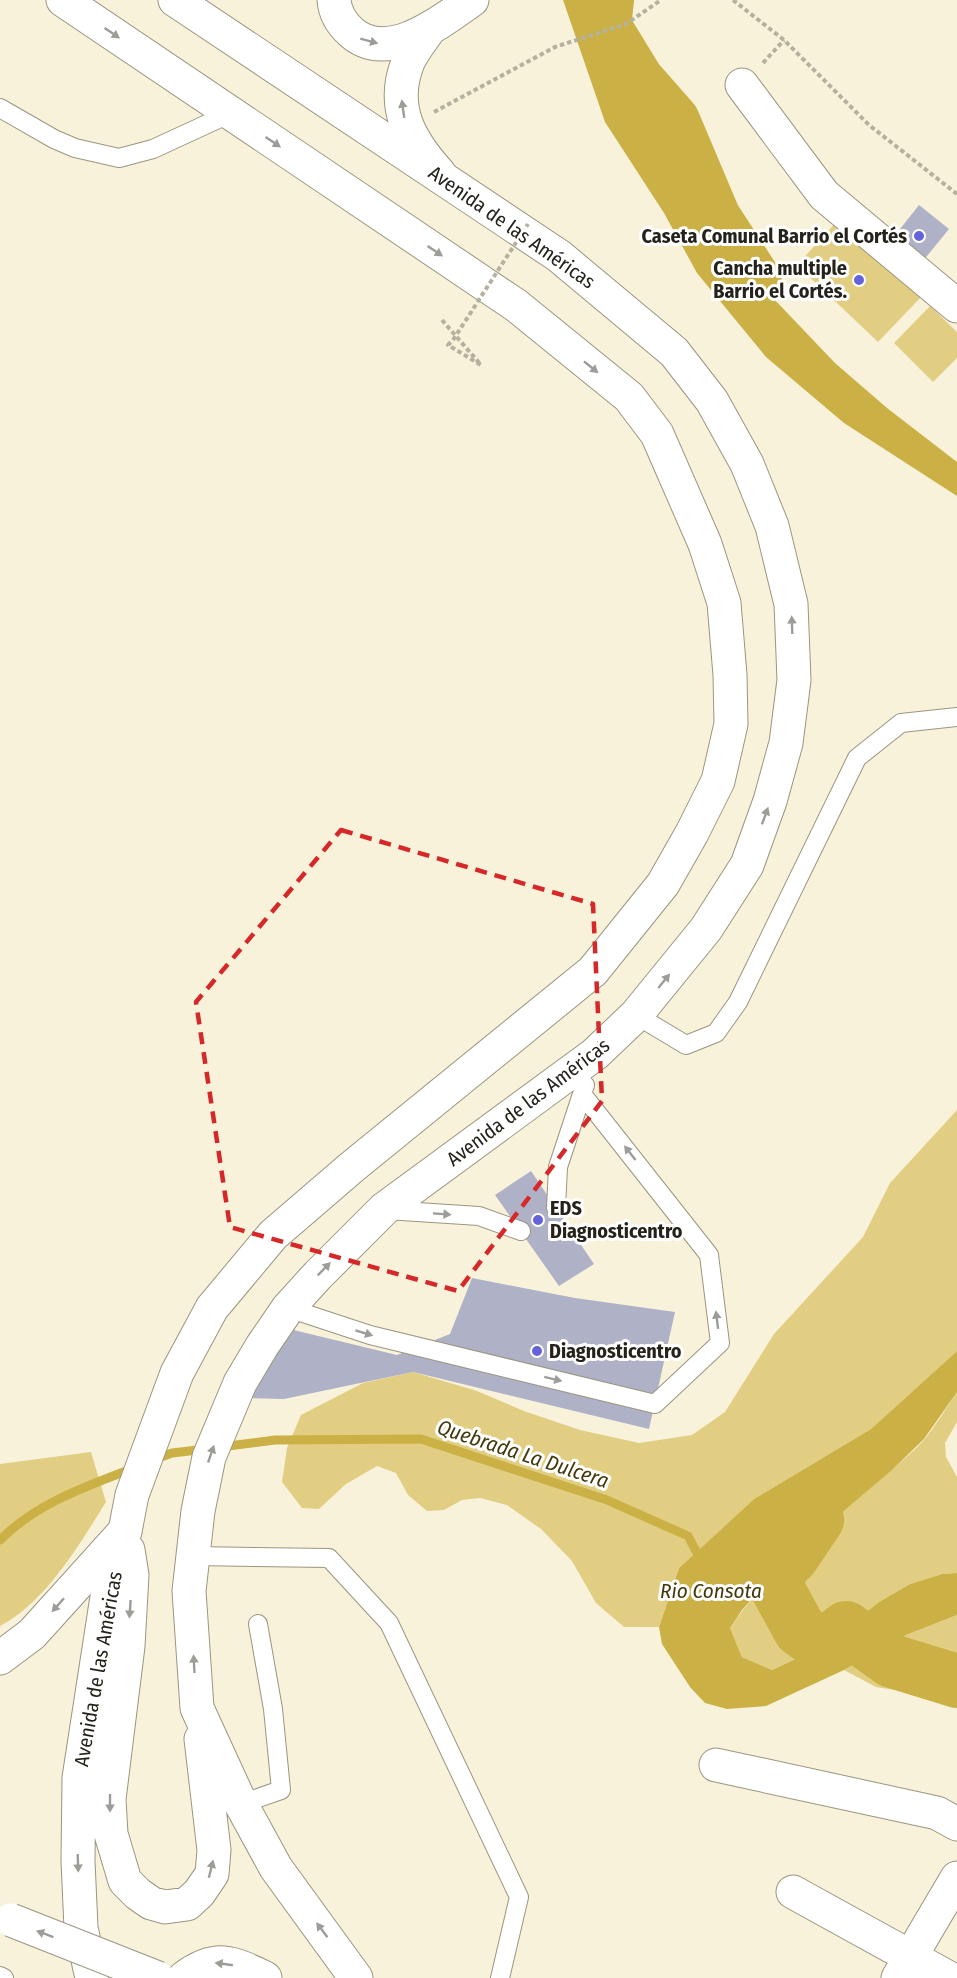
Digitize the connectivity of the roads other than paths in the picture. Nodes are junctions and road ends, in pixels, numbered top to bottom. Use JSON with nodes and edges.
{"nodes":[{"id":1,"x":63,"y":0,"type":"edge"},
{"id":2,"x":175,"y":0,"type":"edge"},
{"id":3,"x":334,"y":0,"type":"edge"},
{"id":4,"x":472,"y":0,"type":"edge"},
{"id":5,"x":428,"y":31,"type":"junction"},
{"id":6,"x":742,"y":85,"type":"dead end"},
{"id":7,"x":0,"y":108,"type":"edge"},
{"id":8,"x":231,"y":113,"type":"junction"},
{"id":9,"x":442,"y":176,"type":"junction"},
{"id":10,"x":957,"y":306,"type":"edge"},
{"id":11,"x":957,"y":717,"type":"edge"},
{"id":12,"x":636,"y":1015,"type":"junction"},
{"id":13,"x":595,"y":1054,"type":"junction"},
{"id":14,"x":582,"y":1094,"type":"junction"},
{"id":15,"x":556,"y":1208,"type":"dead end"},
{"id":16,"x":384,"y":1209,"type":"junction"},
{"id":17,"x":522,"y":1231,"type":"dead end"},
{"id":18,"x":288,"y":1308,"type":"junction"},
{"id":19,"x":125,"y":1530,"type":"junction"},
{"id":20,"x":192,"y":1556,"type":"junction"},
{"id":21,"x":258,"y":1624,"type":"dead end"},
{"id":22,"x":0,"y":1658,"type":"edge"},
{"id":23,"x":197,"y":1708,"type":"junction"},
{"id":24,"x":716,"y":1765,"type":"dead end"},
{"id":25,"x":241,"y":1804,"type":"junction"},
{"id":26,"x":957,"y":1824,"type":"edge"},
{"id":27,"x":957,"y":1878,"type":"edge"},
{"id":28,"x":793,"y":1892,"type":"dead end"},
{"id":29,"x":6,"y":1918,"type":"edge"},
{"id":30,"x":904,"y":1967,"type":"edge"},
{"id":31,"x":92,"y":1978,"type":"edge"},
{"id":32,"x":158,"y":1978,"type":"edge"},
{"id":33,"x":184,"y":1978,"type":"edge"},
{"id":34,"x":265,"y":1978,"type":"edge"},
{"id":35,"x":356,"y":1978,"type":"edge"},
{"id":36,"x":500,"y":1978,"type":"edge"},
{"id":37,"x":949,"y":1978,"type":"edge"}],
"edges":[{"from":1,"to":8,"type":"main road","name":"Avenida de las Américas","one_way":true},
{"from":2,"to":9,"type":"main road","name":"Avenida de las Américas"},
{"from":3,"to":5,"type":"main road","one_way":true},
{"from":4,"to":5,"type":"main road"},
{"from":9,"to":5,"type":"main road","one_way":true},
{"from":6,"to":10,"type":"main road"},
{"from":7,"to":8,"type":"lane"},
{"from":8,"to":19,"type":"main road","name":"Avenida de las Américas","one_way":true},
{"from":12,"to":9,"type":"main road","name":"Avenida de las Américas","one_way":true},
{"from":11,"to":12,"type":"lane"},
{"from":12,"to":13,"type":"main road","name":"Avenida de las Américas"},
{"from":13,"to":14,"type":"lane"},
{"from":13,"to":16,"type":"main road","name":"Avenida de las Américas"},
{"from":14,"to":15,"type":"lane"},
{"from":18,"to":14,"type":"lane","one_way":true},
{"from":16,"to":17,"type":"lane","one_way":true},
{"from":18,"to":16,"type":"main road","name":"Avenida de las Américas","one_way":true},
{"from":20,"to":18,"type":"main road","name":"Avenida de las Américas","one_way":true},
{"from":19,"to":22,"type":"main road","one_way":true},
{"from":19,"to":23,"type":"main road","one_way":true},
{"from":19,"to":31,"type":"main road","name":"Avenida de las Américas","one_way":true},
{"from":23,"to":20,"type":"main road","name":"Avenida de las Américas","one_way":true},
{"from":20,"to":36,"type":"lane"},
{"from":21,"to":25,"type":"lane"},
{"from":23,"to":25,"type":"main road","name":"Avenida de las Américas"},
{"from":24,"to":26,"type":"main road"},
{"from":35,"to":25,"type":"main road","name":"Avenida de las Américas","one_way":true},
{"from":27,"to":30,"type":"main road"},
{"from":28,"to":30,"type":"main road"},
{"from":32,"to":29,"type":"main road","one_way":true,"bridge":true},
{"from":30,"to":37,"type":"main road"},
{"from":34,"to":33,"type":"main road","one_way":true}]}
